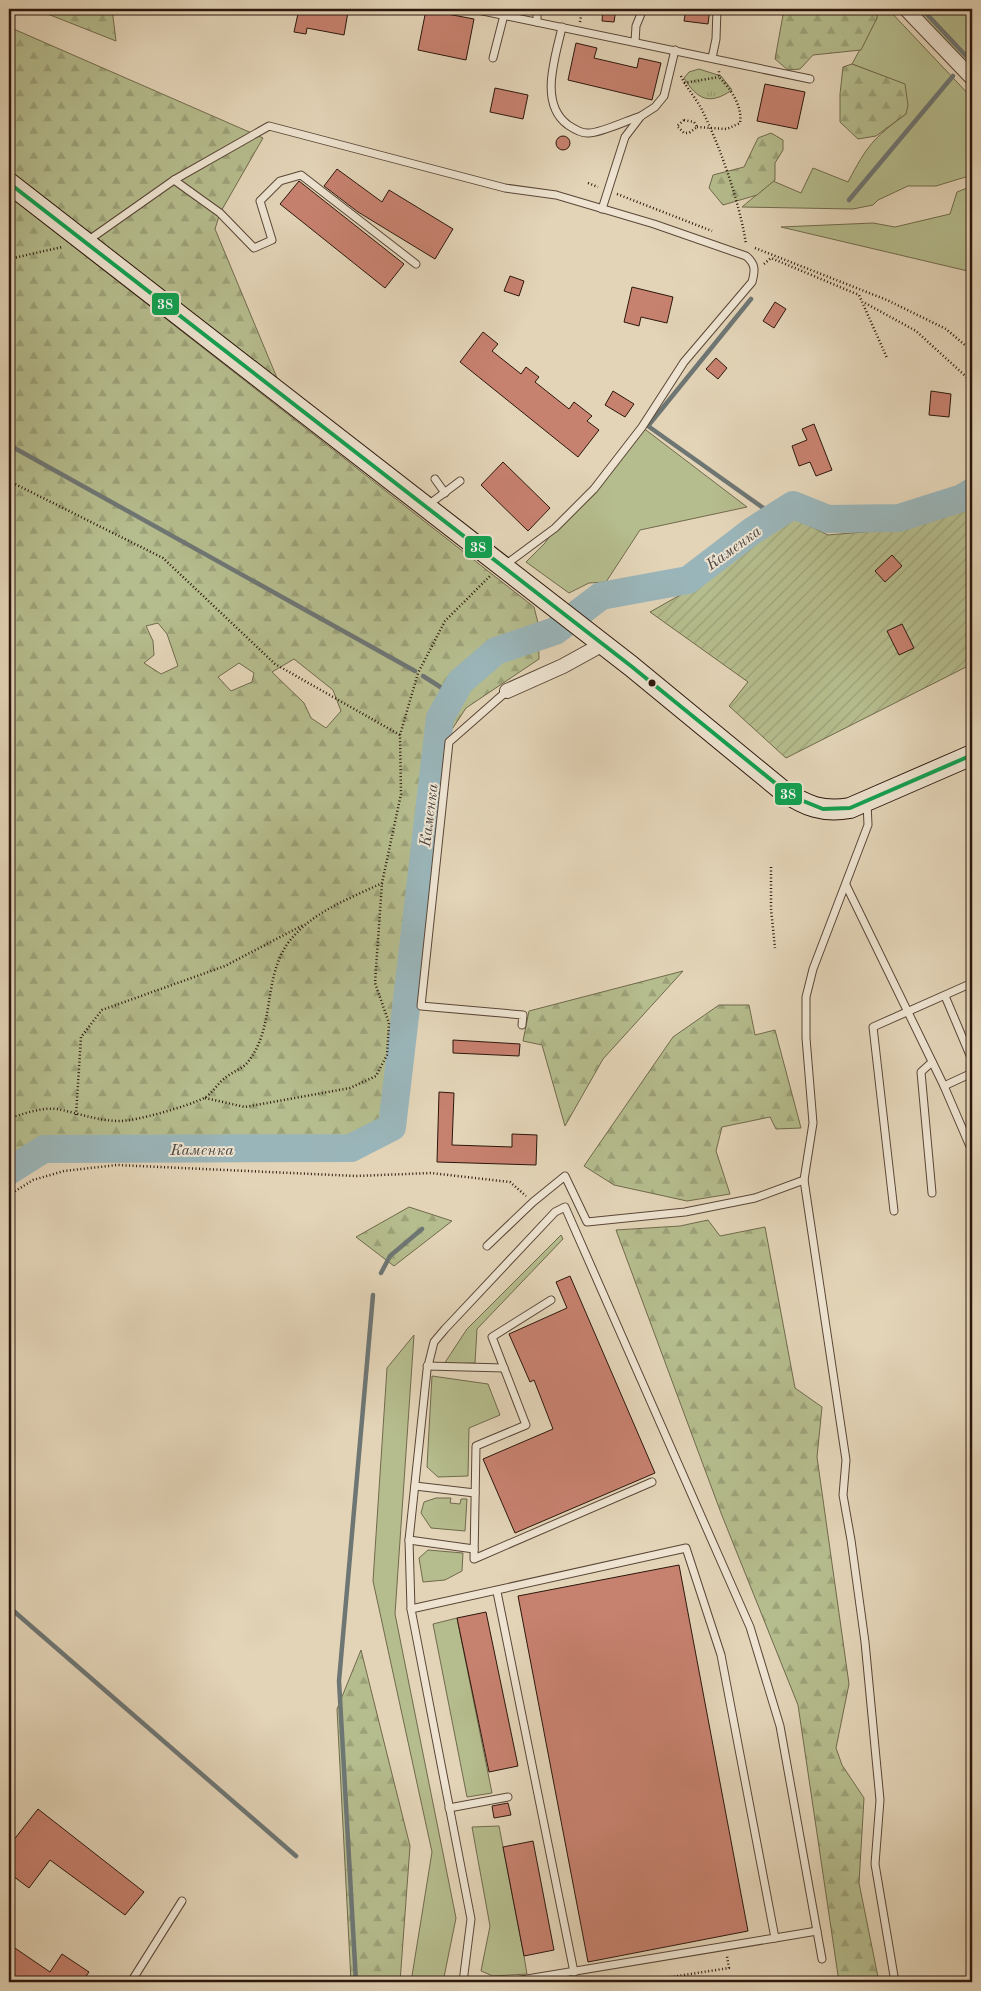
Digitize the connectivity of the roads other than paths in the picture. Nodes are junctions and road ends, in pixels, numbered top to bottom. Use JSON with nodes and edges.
{"nodes":[{"id":1,"x":473,"y":9,"type":"edge"},
{"id":2,"x":538,"y":9,"type":"edge"},
{"id":3,"x":643,"y":9,"type":"edge"},
{"id":4,"x":717,"y":9,"type":"edge"},
{"id":5,"x":906,"y":9,"type":"edge"},
{"id":6,"x":504,"y":15,"type":"junction"},
{"id":7,"x":537,"y":22,"type":"junction"},
{"id":8,"x":562,"y":27,"type":"junction"},
{"id":9,"x":635,"y":42,"type":"junction"},
{"id":10,"x":678,"y":51,"type":"junction"},
{"id":11,"x":493,"y":58,"type":"dead end"},
{"id":12,"x":712,"y":58,"type":"junction"},
{"id":13,"x":972,"y":78,"type":"edge"},
{"id":14,"x":810,"y":79,"type":"dead end"},
{"id":15,"x":641,"y":116,"type":"junction"},
{"id":16,"x":174,"y":180,"type":"junction"},
{"id":17,"x":9,"y":183,"type":"edge"},
{"id":18,"x":602,"y":209,"type":"junction"},
{"id":19,"x":86,"y":242,"type":"junction"},
{"id":20,"x":416,"y":264,"type":"dead end"},
{"id":21,"x":435,"y":479,"type":"dead end"},
{"id":22,"x":460,"y":482,"type":"dead end"},
{"id":23,"x":445,"y":493,"type":"junction"},
{"id":24,"x":425,"y":507,"type":"junction"},
{"id":25,"x":502,"y":566,"type":"junction"},
{"id":26,"x":595,"y":638,"type":"junction"},
{"id":27,"x":506,"y":691,"type":"joint"},
{"id":28,"x":972,"y":755,"type":"edge"},
{"id":29,"x":867,"y":802,"type":"junction"},
{"id":30,"x":846,"y":885,"type":"junction"},
{"id":31,"x":972,"y":983,"type":"edge"},
{"id":32,"x":945,"y":996,"type":"junction"},
{"id":33,"x":907,"y":1013,"type":"junction"},
{"id":34,"x":522,"y":1025,"type":"dead end"},
{"id":35,"x":972,"y":1060,"type":"edge"},
{"id":36,"x":932,"y":1062,"type":"junction"},
{"id":37,"x":972,"y":1074,"type":"edge"},
{"id":38,"x":944,"y":1086,"type":"junction"},
{"id":39,"x":972,"y":1151,"type":"edge"},
{"id":40,"x":804,"y":1180,"type":"junction"},
{"id":41,"x":932,"y":1192,"type":"dead end"},
{"id":42,"x":894,"y":1211,"type":"dead end"},
{"id":43,"x":488,"y":1246,"type":"dead end"},
{"id":44,"x":551,"y":1300,"type":"dead end"},
{"id":45,"x":427,"y":1366,"type":"junction"},
{"id":46,"x":504,"y":1368,"type":"junction"},
{"id":47,"x":652,"y":1482,"type":"dead end"},
{"id":48,"x":415,"y":1486,"type":"junction"},
{"id":49,"x":475,"y":1493,"type":"junction"},
{"id":50,"x":409,"y":1540,"type":"junction"},
{"id":51,"x":474,"y":1549,"type":"junction"},
{"id":52,"x":497,"y":1592,"type":"junction"},
{"id":53,"x":412,"y":1609,"type":"junction"},
{"id":54,"x":508,"y":1797,"type":"dead end"},
{"id":55,"x":449,"y":1808,"type":"junction"},
{"id":56,"x":182,"y":1901,"type":"dead end"},
{"id":57,"x":817,"y":1931,"type":"junction"},
{"id":58,"x":775,"y":1938,"type":"junction"},
{"id":59,"x":822,"y":1959,"type":"dead end"},
{"id":60,"x":574,"y":1972,"type":"junction"},
{"id":61,"x":130,"y":1982,"type":"edge"},
{"id":62,"x":463,"y":1982,"type":"edge"},
{"id":63,"x":509,"y":1982,"type":"edge"},
{"id":64,"x":895,"y":1982,"type":"edge"}],
"edges":[{"from":1,"to":6,"type":"lane"},
{"from":2,"to":7,"type":"lane"},
{"from":3,"to":9,"type":"lane"},
{"from":4,"to":12,"type":"lane"},
{"from":5,"to":13,"type":"street"},
{"from":6,"to":7,"type":"lane"},
{"from":6,"to":11,"type":"lane"},
{"from":7,"to":8,"type":"lane"},
{"from":8,"to":9,"type":"lane"},
{"from":8,"to":15,"type":"lane"},
{"from":9,"to":10,"type":"lane"},
{"from":10,"to":12,"type":"lane"},
{"from":10,"to":15,"type":"lane"},
{"from":12,"to":14,"type":"lane"},
{"from":15,"to":18,"type":"lane"},
{"from":16,"to":18,"type":"lane"},
{"from":16,"to":19,"type":"lane"},
{"from":16,"to":20,"type":"lane"},
{"from":17,"to":19,"type":"street"},
{"from":18,"to":25,"type":"lane"},
{"from":19,"to":24,"type":"street"},
{"from":21,"to":23,"type":"lane"},
{"from":22,"to":23,"type":"lane"},
{"from":23,"to":24,"type":"lane"},
{"from":24,"to":25,"type":"street"},
{"from":25,"to":26,"type":"street"},
{"from":26,"to":27,"type":"street"},
{"from":26,"to":29,"type":"street"},
{"from":27,"to":34,"type":"lane"},
{"from":28,"to":29,"type":"street"},
{"from":29,"to":30,"type":"lane"},
{"from":30,"to":33,"type":"lane"},
{"from":30,"to":40,"type":"lane"},
{"from":31,"to":32,"type":"lane"},
{"from":32,"to":33,"type":"lane"},
{"from":32,"to":35,"type":"lane"},
{"from":33,"to":36,"type":"lane"},
{"from":33,"to":42,"type":"lane"},
{"from":36,"to":38,"type":"lane"},
{"from":36,"to":41,"type":"lane"},
{"from":37,"to":38,"type":"lane"},
{"from":38,"to":39,"type":"lane"},
{"from":40,"to":43,"type":"lane"},
{"from":40,"to":64,"type":"lane"},
{"from":44,"to":46,"type":"lane"},
{"from":45,"to":46,"type":"lane"},
{"from":45,"to":48,"type":"lane"},
{"from":45,"to":57,"type":"lane"},
{"from":46,"to":49,"type":"lane"},
{"from":47,"to":51,"type":"lane"},
{"from":48,"to":49,"type":"lane"},
{"from":48,"to":50,"type":"lane"},
{"from":49,"to":51,"type":"lane"},
{"from":50,"to":51,"type":"lane"},
{"from":50,"to":53,"type":"lane"},
{"from":52,"to":53,"type":"lane"},
{"from":52,"to":58,"type":"lane"},
{"from":52,"to":60,"type":"lane"},
{"from":53,"to":55,"type":"lane"},
{"from":54,"to":55,"type":"lane"},
{"from":55,"to":62,"type":"lane"},
{"from":56,"to":61,"type":"lane"},
{"from":57,"to":58,"type":"lane"},
{"from":57,"to":59,"type":"lane"},
{"from":58,"to":60,"type":"lane"},
{"from":60,"to":63,"type":"lane"}]}
